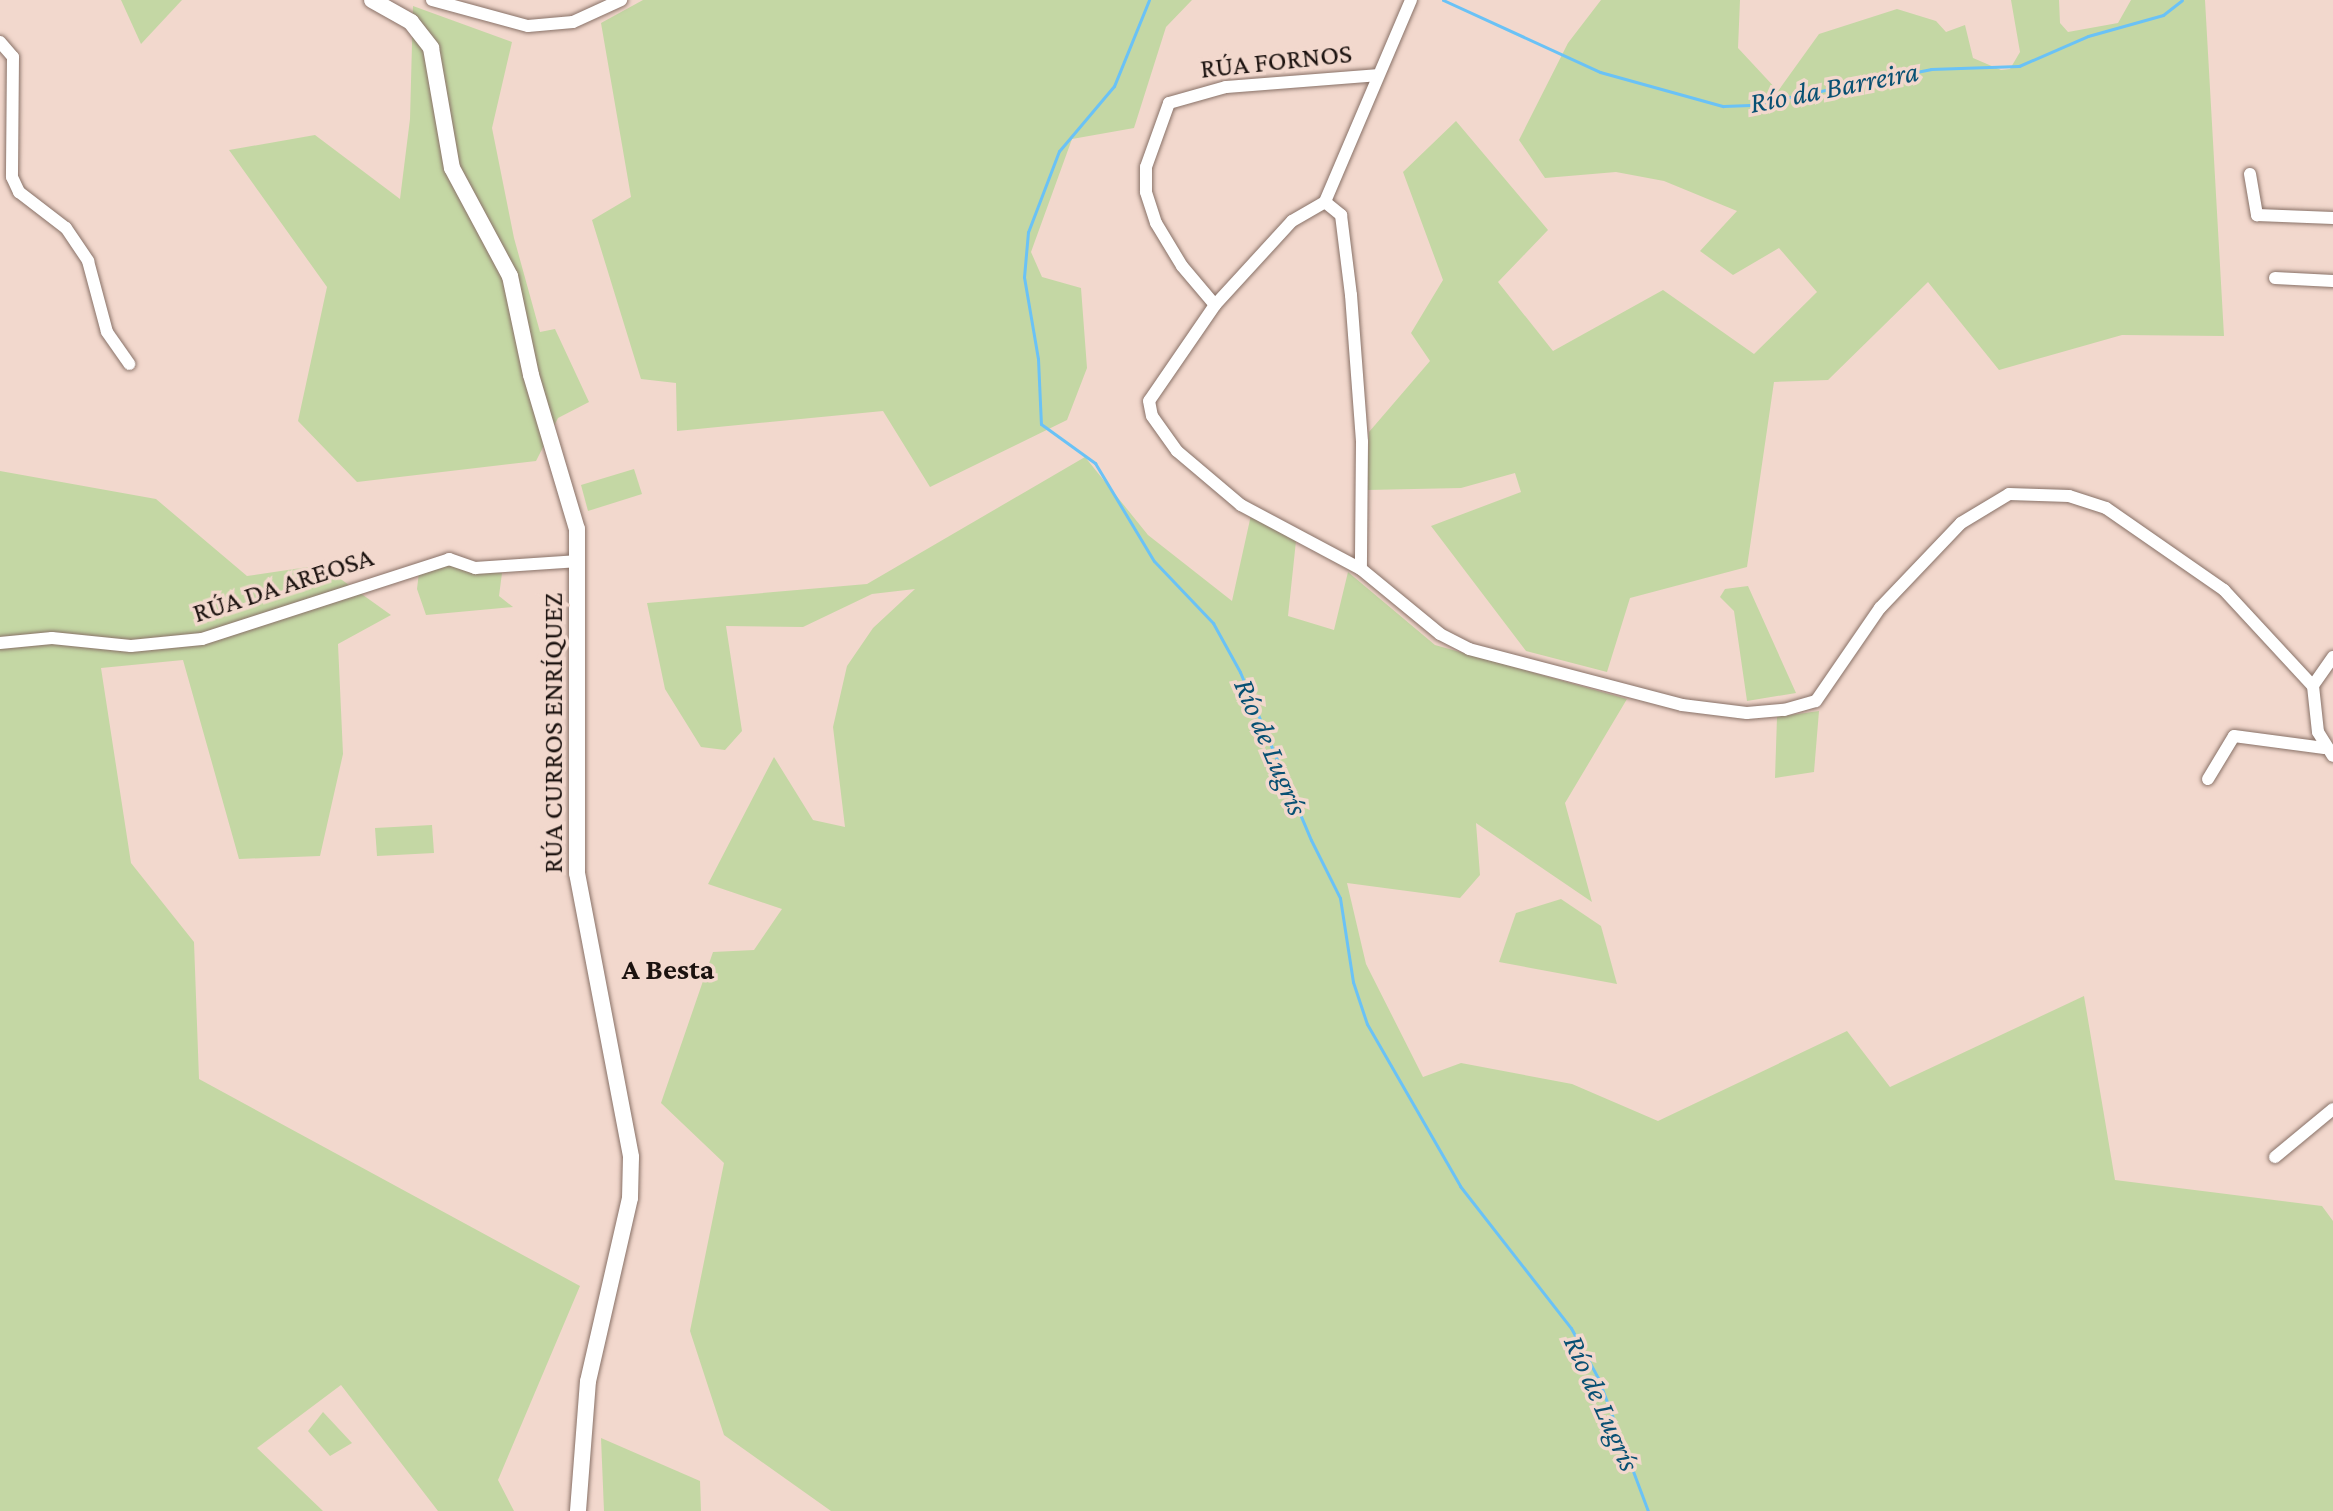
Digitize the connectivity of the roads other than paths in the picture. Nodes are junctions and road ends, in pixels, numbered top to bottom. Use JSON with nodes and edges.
{"nodes":[{"id":1,"x":372,"y":0,"type":"edge"},
{"id":2,"x":432,"y":0,"type":"edge"},
{"id":3,"x":621,"y":0,"type":"edge"},
{"id":4,"x":1411,"y":0,"type":"edge"},
{"id":5,"x":0,"y":42,"type":"edge"},
{"id":6,"x":1377,"y":75,"type":"junction"},
{"id":7,"x":2250,"y":174,"type":"dead end"},
{"id":8,"x":1325,"y":202,"type":"junction"},
{"id":9,"x":2333,"y":218,"type":"edge"},
{"id":10,"x":2275,"y":278,"type":"dead end"},
{"id":11,"x":2333,"y":281,"type":"edge"},
{"id":12,"x":1215,"y":305,"type":"junction"},
{"id":13,"x":129,"y":364,"type":"dead end"},
{"id":14,"x":579,"y":561,"type":"junction"},
{"id":15,"x":1361,"y":569,"type":"junction"},
{"id":16,"x":0,"y":643,"type":"edge"},
{"id":17,"x":2333,"y":657,"type":"edge"},
{"id":18,"x":2313,"y":686,"type":"junction"},
{"id":19,"x":2329,"y":752,"type":"edge"},
{"id":20,"x":2208,"y":779,"type":"dead end"},
{"id":21,"x":2333,"y":1109,"type":"edge"},
{"id":22,"x":2275,"y":1157,"type":"dead end"},
{"id":23,"x":578,"y":1511,"type":"edge"}],
"edges":[{"from":1,"to":14,"type":"street","name":"RÚA CURROS ENRÍQUEZ"},
{"from":2,"to":3,"type":"street"},
{"from":4,"to":6,"type":"street","name":"RÚA FORNOS"},
{"from":5,"to":13,"type":"street"},
{"from":6,"to":8,"type":"street","name":"RÚA FORNOS"},
{"from":6,"to":12,"type":"street","name":"RÚA FORNOS"},
{"from":7,"to":9,"type":"street"},
{"from":8,"to":12,"type":"street"},
{"from":8,"to":15,"type":"street"},
{"from":10,"to":11,"type":"street"},
{"from":12,"to":15,"type":"street"},
{"from":14,"to":16,"type":"street","name":"RÚA DA AREOSA"},
{"from":14,"to":23,"type":"street","name":"RÚA CURROS ENRÍQUEZ"},
{"from":15,"to":18,"type":"street"},
{"from":17,"to":18,"type":"street"},
{"from":18,"to":19,"type":"street"},
{"from":19,"to":20,"type":"street"},
{"from":21,"to":22,"type":"street"}]}
